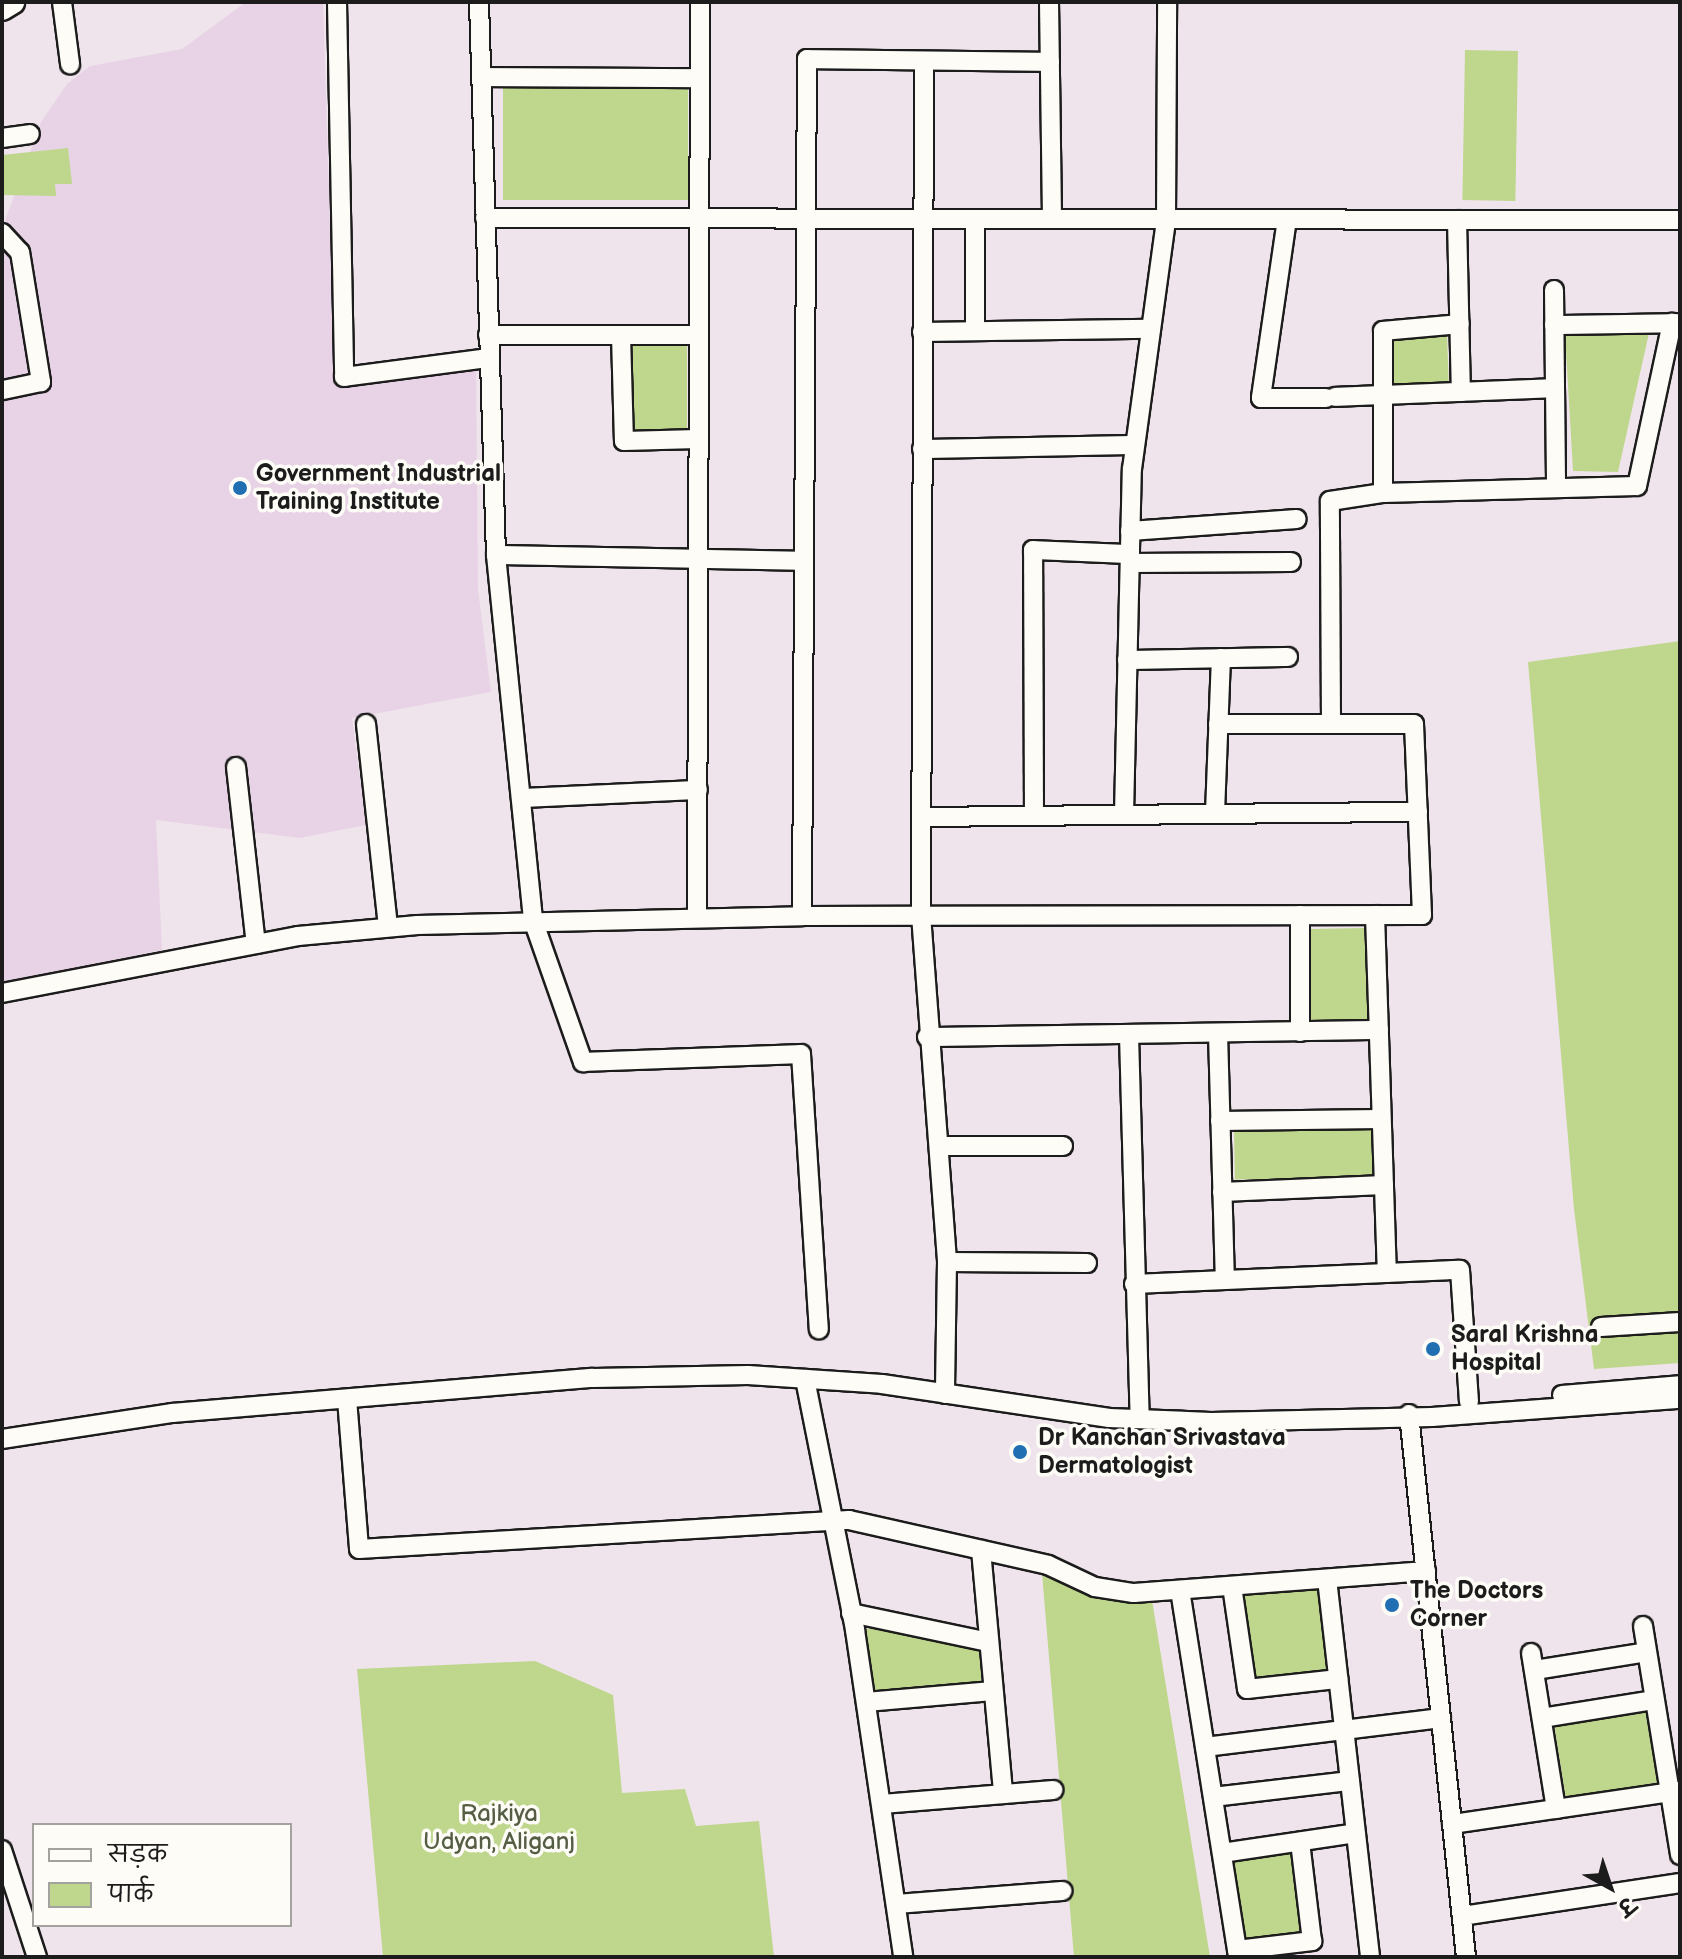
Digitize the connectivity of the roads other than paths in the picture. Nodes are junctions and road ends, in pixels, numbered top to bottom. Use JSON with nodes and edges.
{"nodes":[{"id":1,"x":12,"y":2,"type":"edge"},
{"id":2,"x":62,"y":2,"type":"edge"},
{"id":3,"x":337,"y":2,"type":"edge"},
{"id":4,"x":479,"y":2,"type":"edge"},
{"id":5,"x":700,"y":2,"type":"edge"},
{"id":6,"x":1049,"y":2,"type":"edge"},
{"id":7,"x":1167,"y":2,"type":"edge"},
{"id":8,"x":2,"y":8,"type":"edge"},
{"id":9,"x":924,"y":61,"type":"junction"},
{"id":10,"x":1050,"y":62,"type":"junction"},
{"id":11,"x":70,"y":64,"type":"dead end"},
{"id":12,"x":481,"y":77,"type":"junction"},
{"id":13,"x":699,"y":78,"type":"junction"},
{"id":14,"x":30,"y":134,"type":"dead end"},
{"id":15,"x":2,"y":138,"type":"edge"},
{"id":16,"x":699,"y":217,"type":"junction"},
{"id":17,"x":485,"y":218,"type":"junction"},
{"id":18,"x":805,"y":218,"type":"junction"},
{"id":19,"x":922,"y":219,"type":"junction"},
{"id":20,"x":975,"y":219,"type":"junction"},
{"id":21,"x":1052,"y":219,"type":"junction"},
{"id":22,"x":1287,"y":219,"type":"junction"},
{"id":23,"x":1166,"y":220,"type":"junction"},
{"id":24,"x":1457,"y":220,"type":"junction"},
{"id":25,"x":1680,"y":220,"type":"edge"},
{"id":26,"x":2,"y":233,"type":"edge"},
{"id":27,"x":1554,"y":290,"type":"dead end"},
{"id":28,"x":1676,"y":323,"type":"edge"},
{"id":29,"x":1460,"y":324,"type":"junction"},
{"id":30,"x":1554,"y":325,"type":"junction"},
{"id":31,"x":1151,"y":329,"type":"junction"},
{"id":32,"x":975,"y":331,"type":"junction"},
{"id":33,"x":922,"y":332,"type":"junction"},
{"id":34,"x":488,"y":335,"type":"junction"},
{"id":35,"x":621,"y":335,"type":"junction"},
{"id":36,"x":699,"y":335,"type":"junction"},
{"id":37,"x":488,"y":358,"type":"junction"},
{"id":38,"x":1555,"y":388,"type":"junction"},
{"id":39,"x":2,"y":390,"type":"edge"},
{"id":40,"x":1461,"y":392,"type":"junction"},
{"id":41,"x":1380,"y":396,"type":"junction"},
{"id":42,"x":698,"y":439,"type":"junction"},
{"id":43,"x":1135,"y":445,"type":"junction"},
{"id":44,"x":922,"y":449,"type":"junction"},
{"id":45,"x":1556,"y":487,"type":"junction"},
{"id":46,"x":1383,"y":493,"type":"junction"},
{"id":47,"x":1297,"y":519,"type":"dead end"},
{"id":48,"x":1130,"y":531,"type":"junction"},
{"id":49,"x":496,"y":555,"type":"junction"},
{"id":50,"x":1130,"y":559,"type":"junction"},
{"id":51,"x":803,"y":561,"type":"junction"},
{"id":52,"x":1291,"y":562,"type":"dead end"},
{"id":53,"x":698,"y":563,"type":"junction"},
{"id":54,"x":1288,"y":657,"type":"dead end"},
{"id":55,"x":1221,"y":658,"type":"junction"},
{"id":56,"x":1127,"y":660,"type":"junction"},
{"id":57,"x":366,"y":724,"type":"dead end"},
{"id":58,"x":1218,"y":724,"type":"junction"},
{"id":59,"x":1331,"y":724,"type":"junction"},
{"id":60,"x":236,"y":767,"type":"dead end"},
{"id":61,"x":698,"y":790,"type":"junction"},
{"id":62,"x":521,"y":798,"type":"junction"},
{"id":63,"x":1418,"y":812,"type":"junction"},
{"id":64,"x":1215,"y":813,"type":"junction"},
{"id":65,"x":1124,"y":814,"type":"junction"},
{"id":66,"x":1034,"y":816,"type":"junction"},
{"id":67,"x":921,"y":817,"type":"junction"},
{"id":68,"x":921,"y":915,"type":"junction"},
{"id":69,"x":1300,"y":915,"type":"junction"},
{"id":70,"x":1375,"y":915,"type":"junction"},
{"id":71,"x":802,"y":916,"type":"junction"},
{"id":72,"x":697,"y":917,"type":"junction"},
{"id":73,"x":533,"y":920,"type":"junction"},
{"id":74,"x":388,"y":927,"type":"junction"},
{"id":75,"x":256,"y":944,"type":"junction"},
{"id":76,"x":2,"y":993,"type":"edge"},
{"id":77,"x":1379,"y":1030,"type":"junction"},
{"id":78,"x":1300,"y":1032,"type":"junction"},
{"id":79,"x":1218,"y":1033,"type":"junction"},
{"id":80,"x":1129,"y":1035,"type":"junction"},
{"id":81,"x":927,"y":1037,"type":"junction"},
{"id":82,"x":1381,"y":1119,"type":"junction"},
{"id":83,"x":1220,"y":1121,"type":"junction"},
{"id":84,"x":940,"y":1146,"type":"junction"},
{"id":85,"x":1063,"y":1146,"type":"dead end"},
{"id":86,"x":1384,"y":1185,"type":"junction"},
{"id":87,"x":1222,"y":1192,"type":"junction"},
{"id":88,"x":947,"y":1262,"type":"junction"},
{"id":89,"x":1087,"y":1263,"type":"dead end"},
{"id":90,"x":1387,"y":1273,"type":"junction"},
{"id":91,"x":1225,"y":1280,"type":"junction"},
{"id":92,"x":1134,"y":1284,"type":"junction"},
{"id":93,"x":1680,"y":1322,"type":"edge"},
{"id":94,"x":1601,"y":1327,"type":"dead end"},
{"id":95,"x":819,"y":1329,"type":"dead end"},
{"id":96,"x":805,"y":1379,"type":"junction"},
{"id":97,"x":1680,"y":1385,"type":"edge"},
{"id":98,"x":945,"y":1394,"type":"junction"},
{"id":99,"x":347,"y":1399,"type":"junction"},
{"id":100,"x":1680,"y":1399,"type":"edge"},
{"id":101,"x":1469,"y":1402,"type":"junction"},
{"id":102,"x":1409,"y":1414,"type":"junction"},
{"id":103,"x":1140,"y":1419,"type":"junction"},
{"id":104,"x":2,"y":1439,"type":"edge"},
{"id":105,"x":833,"y":1522,"type":"junction"},
{"id":106,"x":981,"y":1550,"type":"junction"},
{"id":107,"x":1426,"y":1571,"type":"junction"},
{"id":108,"x":1327,"y":1579,"type":"junction"},
{"id":109,"x":1232,"y":1586,"type":"junction"},
{"id":110,"x":1180,"y":1590,"type":"junction"},
{"id":111,"x":851,"y":1613,"type":"junction"},
{"id":112,"x":1643,"y":1626,"type":"dead end"},
{"id":113,"x":989,"y":1642,"type":"junction"},
{"id":114,"x":1647,"y":1652,"type":"junction"},
{"id":115,"x":1338,"y":1679,"type":"junction"},
{"id":116,"x":993,"y":1691,"type":"junction"},
{"id":117,"x":1655,"y":1700,"type":"junction"},
{"id":118,"x":866,"y":1702,"type":"junction"},
{"id":119,"x":1441,"y":1718,"type":"junction"},
{"id":120,"x":1542,"y":1718,"type":"junction"},
{"id":121,"x":1344,"y":1730,"type":"junction"},
{"id":122,"x":1205,"y":1747,"type":"junction"},
{"id":123,"x":1350,"y":1781,"type":"junction"},
{"id":124,"x":1053,"y":1790,"type":"dead end"},
{"id":125,"x":1675,"y":1792,"type":"edge"},
{"id":126,"x":1003,"y":1794,"type":"junction"},
{"id":127,"x":1213,"y":1797,"type":"junction"},
{"id":128,"x":882,"y":1804,"type":"junction"},
{"id":129,"x":1556,"y":1809,"type":"junction"},
{"id":130,"x":1452,"y":1824,"type":"junction"},
{"id":131,"x":1356,"y":1833,"type":"junction"},
{"id":132,"x":1300,"y":1842,"type":"junction"},
{"id":133,"x":2,"y":1850,"type":"edge"},
{"id":134,"x":1222,"y":1853,"type":"junction"},
{"id":135,"x":1680,"y":1855,"type":"edge"},
{"id":136,"x":1680,"y":1883,"type":"edge"},
{"id":137,"x":1062,"y":1891,"type":"dead end"},
{"id":138,"x":896,"y":1904,"type":"junction"},
{"id":139,"x":1462,"y":1916,"type":"junction"},
{"id":140,"x":1238,"y":1954,"type":"edge"},
{"id":141,"x":37,"y":1957,"type":"edge"},
{"id":142,"x":903,"y":1957,"type":"edge"},
{"id":143,"x":1370,"y":1957,"type":"edge"},
{"id":144,"x":1466,"y":1957,"type":"edge"}],
"edges":[{"from":1,"to":8,"type":"main road"},
{"from":2,"to":11,"type":"street"},
{"from":3,"to":37,"type":"street"},
{"from":4,"to":12,"type":"street"},
{"from":5,"to":13,"type":"street"},
{"from":6,"to":10,"type":"street"},
{"from":7,"to":23,"type":"street"},
{"from":9,"to":10,"type":"street"},
{"from":9,"to":18,"type":"street"},
{"from":9,"to":19,"type":"street"},
{"from":10,"to":21,"type":"street"},
{"from":12,"to":13,"type":"street"},
{"from":12,"to":17,"type":"street"},
{"from":13,"to":16,"type":"street"},
{"from":14,"to":15,"type":"street"},
{"from":16,"to":17,"type":"street"},
{"from":16,"to":18,"type":"street"},
{"from":16,"to":36,"type":"street"},
{"from":17,"to":34,"type":"street"},
{"from":18,"to":19,"type":"street"},
{"from":18,"to":51,"type":"street"},
{"from":19,"to":20,"type":"street"},
{"from":19,"to":33,"type":"street"},
{"from":20,"to":21,"type":"street"},
{"from":20,"to":32,"type":"street"},
{"from":21,"to":23,"type":"street"},
{"from":22,"to":23,"type":"street"},
{"from":22,"to":24,"type":"street"},
{"from":22,"to":41,"type":"street"},
{"from":23,"to":31,"type":"street"},
{"from":24,"to":25,"type":"street"},
{"from":24,"to":29,"type":"street"},
{"from":26,"to":39,"type":"street"},
{"from":27,"to":30,"type":"street"},
{"from":28,"to":30,"type":"street"},
{"from":28,"to":45,"type":"street"},
{"from":29,"to":40,"type":"street"},
{"from":29,"to":41,"type":"street"},
{"from":30,"to":38,"type":"street"},
{"from":31,"to":32,"type":"street"},
{"from":31,"to":43,"type":"street"},
{"from":32,"to":33,"type":"street"},
{"from":33,"to":44,"type":"street"},
{"from":34,"to":35,"type":"street"},
{"from":34,"to":37,"type":"street"},
{"from":35,"to":36,"type":"street"},
{"from":35,"to":42,"type":"street"},
{"from":36,"to":42,"type":"street"},
{"from":37,"to":49,"type":"street"},
{"from":38,"to":40,"type":"street"},
{"from":38,"to":45,"type":"street"},
{"from":40,"to":41,"type":"street"},
{"from":41,"to":46,"type":"street"},
{"from":42,"to":53,"type":"street"},
{"from":43,"to":44,"type":"street"},
{"from":43,"to":48,"type":"street"},
{"from":44,"to":67,"type":"street"},
{"from":45,"to":46,"type":"street"},
{"from":46,"to":59,"type":"street"},
{"from":47,"to":48,"type":"street"},
{"from":48,"to":50,"type":"street"},
{"from":49,"to":53,"type":"street"},
{"from":49,"to":62,"type":"street"},
{"from":50,"to":52,"type":"street"},
{"from":50,"to":56,"type":"street"},
{"from":50,"to":66,"type":"street"},
{"from":51,"to":53,"type":"street"},
{"from":51,"to":71,"type":"street"},
{"from":53,"to":61,"type":"street"},
{"from":54,"to":55,"type":"street"},
{"from":55,"to":56,"type":"street"},
{"from":55,"to":58,"type":"street"},
{"from":56,"to":65,"type":"street"},
{"from":57,"to":74,"type":"street"},
{"from":58,"to":59,"type":"street"},
{"from":58,"to":64,"type":"street"},
{"from":59,"to":63,"type":"street"},
{"from":60,"to":75,"type":"street"},
{"from":61,"to":62,"type":"street"},
{"from":61,"to":72,"type":"street"},
{"from":62,"to":73,"type":"street"},
{"from":63,"to":64,"type":"street"},
{"from":63,"to":70,"type":"street"},
{"from":64,"to":65,"type":"street"},
{"from":65,"to":66,"type":"street"},
{"from":66,"to":67,"type":"street"},
{"from":67,"to":68,"type":"street"},
{"from":68,"to":69,"type":"street"},
{"from":68,"to":71,"type":"street"},
{"from":68,"to":81,"type":"street"},
{"from":69,"to":70,"type":"street"},
{"from":69,"to":78,"type":"street"},
{"from":70,"to":77,"type":"street"},
{"from":71,"to":72,"type":"street"},
{"from":72,"to":73,"type":"street"},
{"from":73,"to":74,"type":"street"},
{"from":73,"to":95,"type":"street"},
{"from":74,"to":75,"type":"street"},
{"from":75,"to":76,"type":"street"},
{"from":77,"to":78,"type":"street"},
{"from":77,"to":82,"type":"street"},
{"from":78,"to":79,"type":"street"},
{"from":79,"to":80,"type":"street"},
{"from":79,"to":83,"type":"street"},
{"from":80,"to":81,"type":"street"},
{"from":80,"to":92,"type":"street"},
{"from":81,"to":84,"type":"street"},
{"from":82,"to":83,"type":"street"},
{"from":82,"to":86,"type":"street"},
{"from":83,"to":87,"type":"street"},
{"from":84,"to":85,"type":"street"},
{"from":84,"to":88,"type":"street"},
{"from":86,"to":87,"type":"street"},
{"from":86,"to":90,"type":"street"},
{"from":87,"to":91,"type":"street"},
{"from":88,"to":89,"type":"street"},
{"from":88,"to":98,"type":"street"},
{"from":90,"to":91,"type":"street"},
{"from":90,"to":101,"type":"street"},
{"from":91,"to":92,"type":"street"},
{"from":92,"to":103,"type":"street"},
{"from":93,"to":94,"type":"street"},
{"from":96,"to":98,"type":"street"},
{"from":96,"to":99,"type":"street"},
{"from":96,"to":105,"type":"street"},
{"from":97,"to":101,"type":"street"},
{"from":98,"to":103,"type":"street"},
{"from":99,"to":104,"type":"street"},
{"from":99,"to":105,"type":"street"},
{"from":100,"to":102,"type":"street"},
{"from":101,"to":102,"type":"street"},
{"from":102,"to":103,"type":"street"},
{"from":102,"to":107,"type":"street"},
{"from":105,"to":106,"type":"street"},
{"from":105,"to":111,"type":"street"},
{"from":106,"to":110,"type":"street"},
{"from":106,"to":113,"type":"street"},
{"from":107,"to":108,"type":"street"},
{"from":107,"to":119,"type":"street"},
{"from":108,"to":109,"type":"street"},
{"from":108,"to":115,"type":"street"},
{"from":109,"to":110,"type":"street"},
{"from":109,"to":115,"type":"street"},
{"from":110,"to":122,"type":"street"},
{"from":111,"to":113,"type":"street"},
{"from":111,"to":118,"type":"street"},
{"from":112,"to":114,"type":"street"},
{"from":113,"to":116,"type":"street"},
{"from":114,"to":117,"type":"street"},
{"from":114,"to":120,"type":"street"},
{"from":115,"to":121,"type":"street"},
{"from":116,"to":118,"type":"street"},
{"from":116,"to":126,"type":"street"},
{"from":117,"to":120,"type":"street"},
{"from":117,"to":125,"type":"street"},
{"from":118,"to":128,"type":"street"},
{"from":119,"to":121,"type":"street"},
{"from":119,"to":130,"type":"street"},
{"from":120,"to":129,"type":"street"},
{"from":121,"to":122,"type":"street"},
{"from":121,"to":123,"type":"street"},
{"from":122,"to":127,"type":"street"},
{"from":123,"to":127,"type":"street"},
{"from":123,"to":131,"type":"street"},
{"from":124,"to":126,"type":"street"},
{"from":125,"to":129,"type":"street"},
{"from":125,"to":135,"type":"street"},
{"from":126,"to":128,"type":"street"},
{"from":127,"to":134,"type":"street"},
{"from":128,"to":138,"type":"street"},
{"from":129,"to":130,"type":"street"},
{"from":130,"to":139,"type":"street"},
{"from":131,"to":132,"type":"street"},
{"from":131,"to":143,"type":"street"},
{"from":132,"to":134,"type":"street"},
{"from":132,"to":140,"type":"street"},
{"from":133,"to":141,"type":"street"},
{"from":134,"to":140,"type":"street"},
{"from":136,"to":139,"type":"street"},
{"from":137,"to":138,"type":"street"},
{"from":138,"to":142,"type":"street"},
{"from":139,"to":144,"type":"street"}]}
